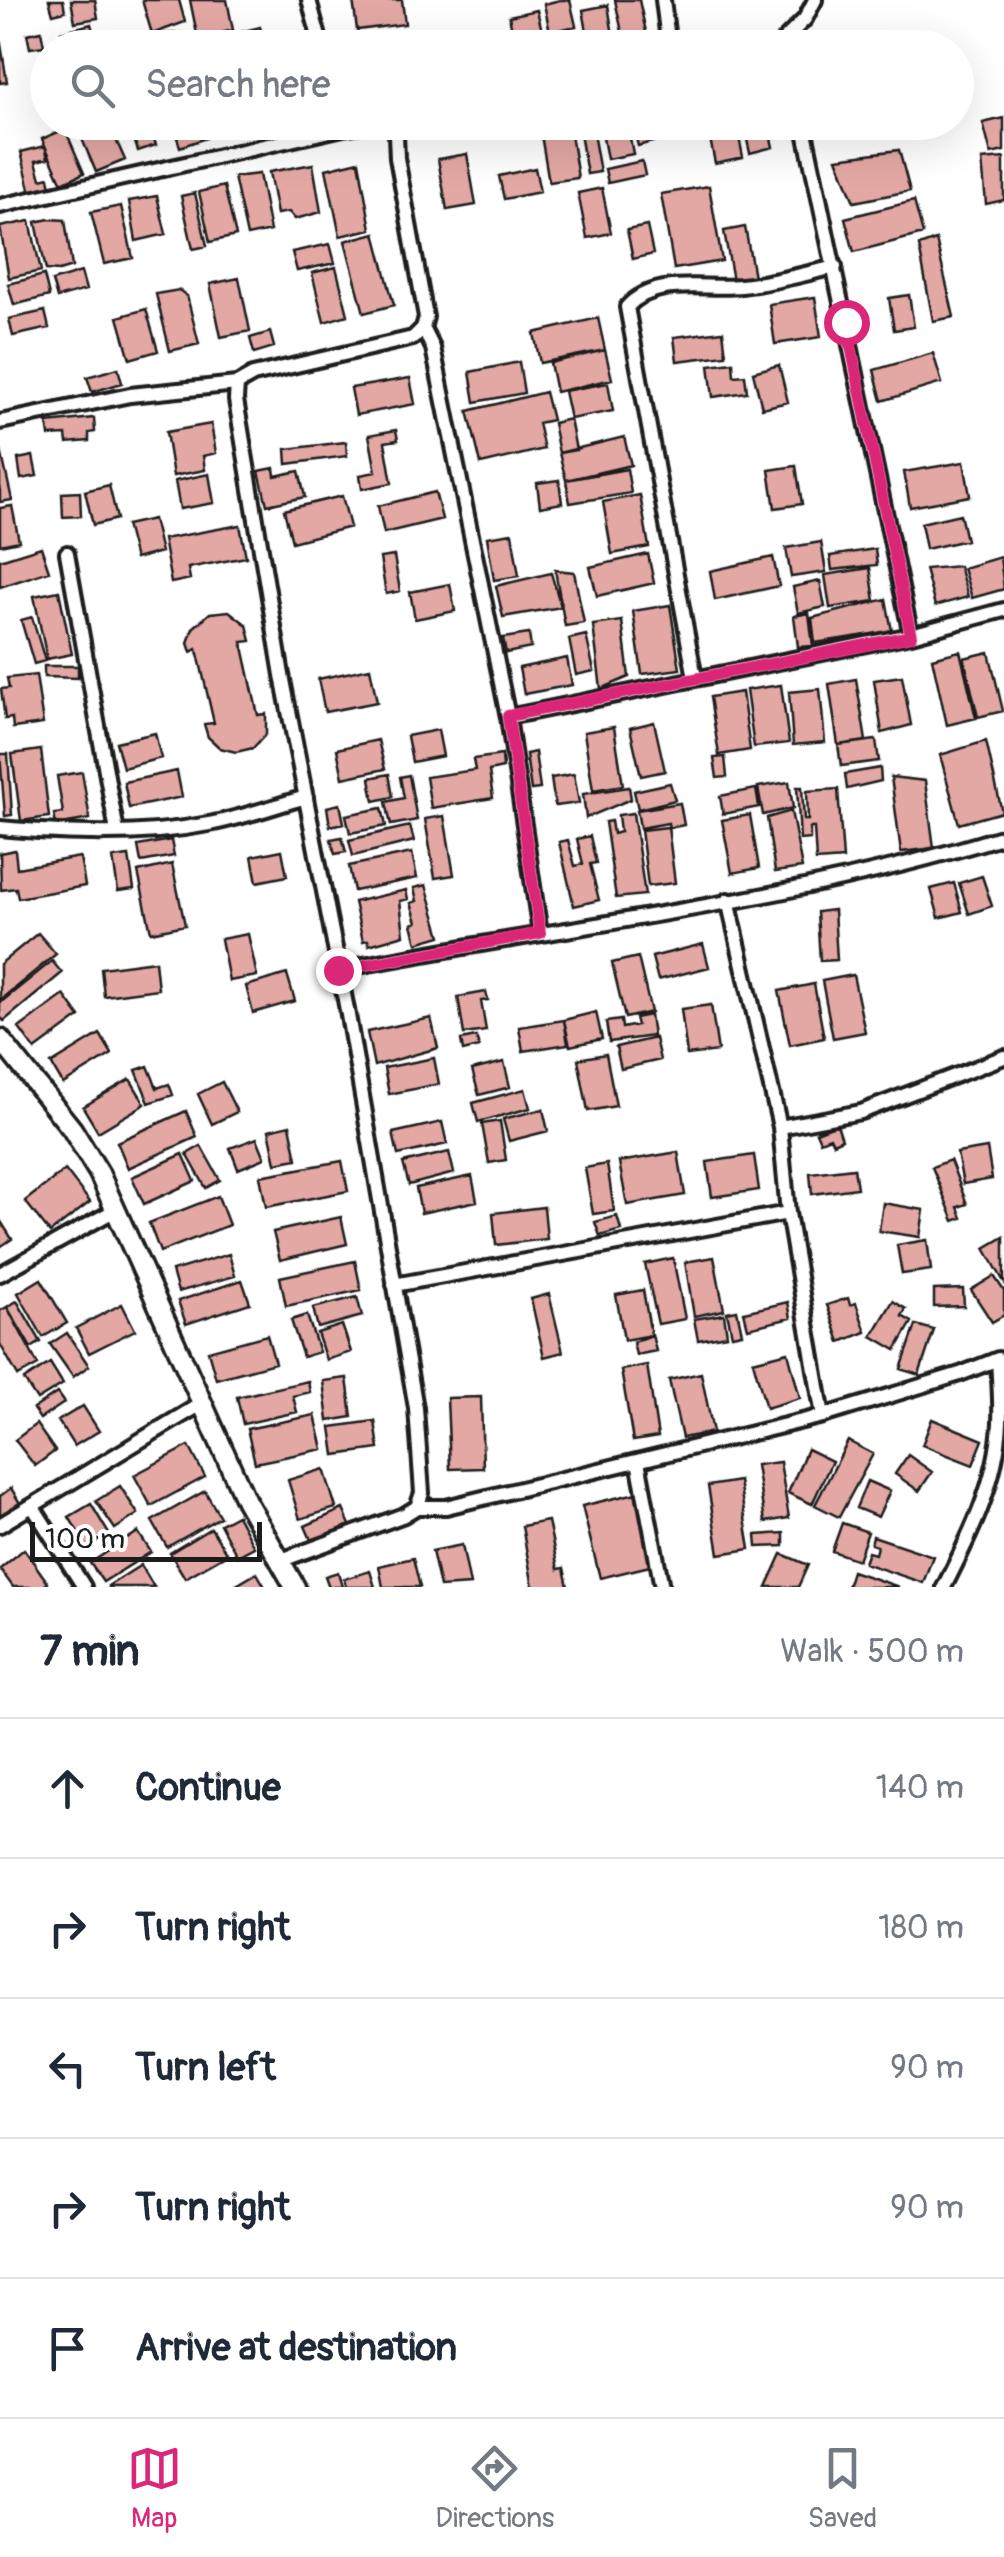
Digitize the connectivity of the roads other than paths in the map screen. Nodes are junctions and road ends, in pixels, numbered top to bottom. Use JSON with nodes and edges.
{"nodes":[{"id":1,"x":309,"y":0,"type":"edge"},
{"id":2,"x":663,"y":0,"type":"edge"},
{"id":3,"x":815,"y":0,"type":"edge"},
{"id":4,"x":317,"y":30,"type":"edge"},
{"id":5,"x":667,"y":30,"type":"edge"},
{"id":6,"x":792,"y":30,"type":"edge"},
{"id":7,"x":279,"y":140,"type":"edge"},
{"id":8,"x":396,"y":140,"type":"edge"},
{"id":9,"x":806,"y":140,"type":"edge"},
{"id":10,"x":0,"y":206,"type":"edge"},
{"id":11,"x":835,"y":268,"type":"junction"},
{"id":12,"x":423,"y":328,"type":"junction"},
{"id":13,"x":237,"y":384,"type":"junction"},
{"id":14,"x":0,"y":422,"type":"edge"},
{"id":15,"x":67,"y":553,"type":"dead end"},
{"id":16,"x":1004,"y":610,"type":"edge"},
{"id":17,"x":911,"y":636,"type":"junction"},
{"id":18,"x":695,"y":678,"type":"junction"},
{"id":19,"x":508,"y":716,"type":"junction"},
{"id":20,"x":306,"y":798,"type":"junction"},
{"id":21,"x":0,"y":828,"type":"edge"},
{"id":22,"x":117,"y":832,"type":"junction"},
{"id":23,"x":1004,"y":836,"type":"edge"},
{"id":24,"x":728,"y":900,"type":"junction"},
{"id":25,"x":540,"y":933,"type":"junction"},
{"id":26,"x":338,"y":970,"type":"junction"},
{"id":27,"x":0,"y":1039,"type":"edge"},
{"id":28,"x":1004,"y":1057,"type":"edge"},
{"id":29,"x":780,"y":1127,"type":"junction"},
{"id":30,"x":117,"y":1209,"type":"junction"},
{"id":31,"x":788,"y":1213,"type":"junction"},
{"id":32,"x":0,"y":1274,"type":"edge"},
{"id":33,"x":394,"y":1286,"type":"junction"},
{"id":34,"x":1001,"y":1356,"type":"edge"},
{"id":35,"x":201,"y":1404,"type":"junction"},
{"id":36,"x":823,"y":1416,"type":"junction"},
{"id":37,"x":638,"y":1461,"type":"junction"},
{"id":38,"x":33,"y":1506,"type":"junction"},
{"id":39,"x":417,"y":1508,"type":"junction"},
{"id":40,"x":0,"y":1526,"type":"edge"},
{"id":41,"x":279,"y":1561,"type":"junction"},
{"id":42,"x":84,"y":1587,"type":"edge"},
{"id":43,"x":295,"y":1587,"type":"edge"},
{"id":44,"x":662,"y":1587,"type":"edge"},
{"id":45,"x":944,"y":1587,"type":"edge"}],
"edges":[{"from":1,"to":4,"type":"street"},
{"from":2,"to":5,"type":"street"},
{"from":3,"to":6,"type":"street"},
{"from":7,"to":10,"type":"street"},
{"from":8,"to":12,"type":"street"},
{"from":9,"to":11,"type":"street"},
{"from":11,"to":17,"type":"street"},
{"from":11,"to":18,"type":"street"},
{"from":12,"to":13,"type":"street"},
{"from":12,"to":19,"type":"street"},
{"from":13,"to":14,"type":"street"},
{"from":13,"to":20,"type":"street"},
{"from":15,"to":22,"type":"street"},
{"from":16,"to":17,"type":"street"},
{"from":17,"to":18,"type":"street"},
{"from":18,"to":19,"type":"street"},
{"from":19,"to":25,"type":"street"},
{"from":20,"to":22,"type":"street"},
{"from":20,"to":26,"type":"street"},
{"from":21,"to":22,"type":"street"},
{"from":23,"to":24,"type":"street"},
{"from":24,"to":25,"type":"street"},
{"from":24,"to":29,"type":"street"},
{"from":25,"to":26,"type":"street"},
{"from":26,"to":33,"type":"street"},
{"from":27,"to":30,"type":"street"},
{"from":28,"to":29,"type":"street"},
{"from":29,"to":31,"type":"street"},
{"from":30,"to":32,"type":"street"},
{"from":30,"to":35,"type":"street"},
{"from":31,"to":33,"type":"street"},
{"from":31,"to":36,"type":"street"},
{"from":33,"to":39,"type":"street"},
{"from":34,"to":36,"type":"street"},
{"from":34,"to":45,"type":"street"},
{"from":35,"to":38,"type":"street"},
{"from":35,"to":41,"type":"street"},
{"from":36,"to":37,"type":"street"},
{"from":37,"to":39,"type":"street"},
{"from":37,"to":44,"type":"street"},
{"from":38,"to":40,"type":"street"},
{"from":38,"to":42,"type":"street"},
{"from":39,"to":41,"type":"street"},
{"from":41,"to":43,"type":"street"}]}
